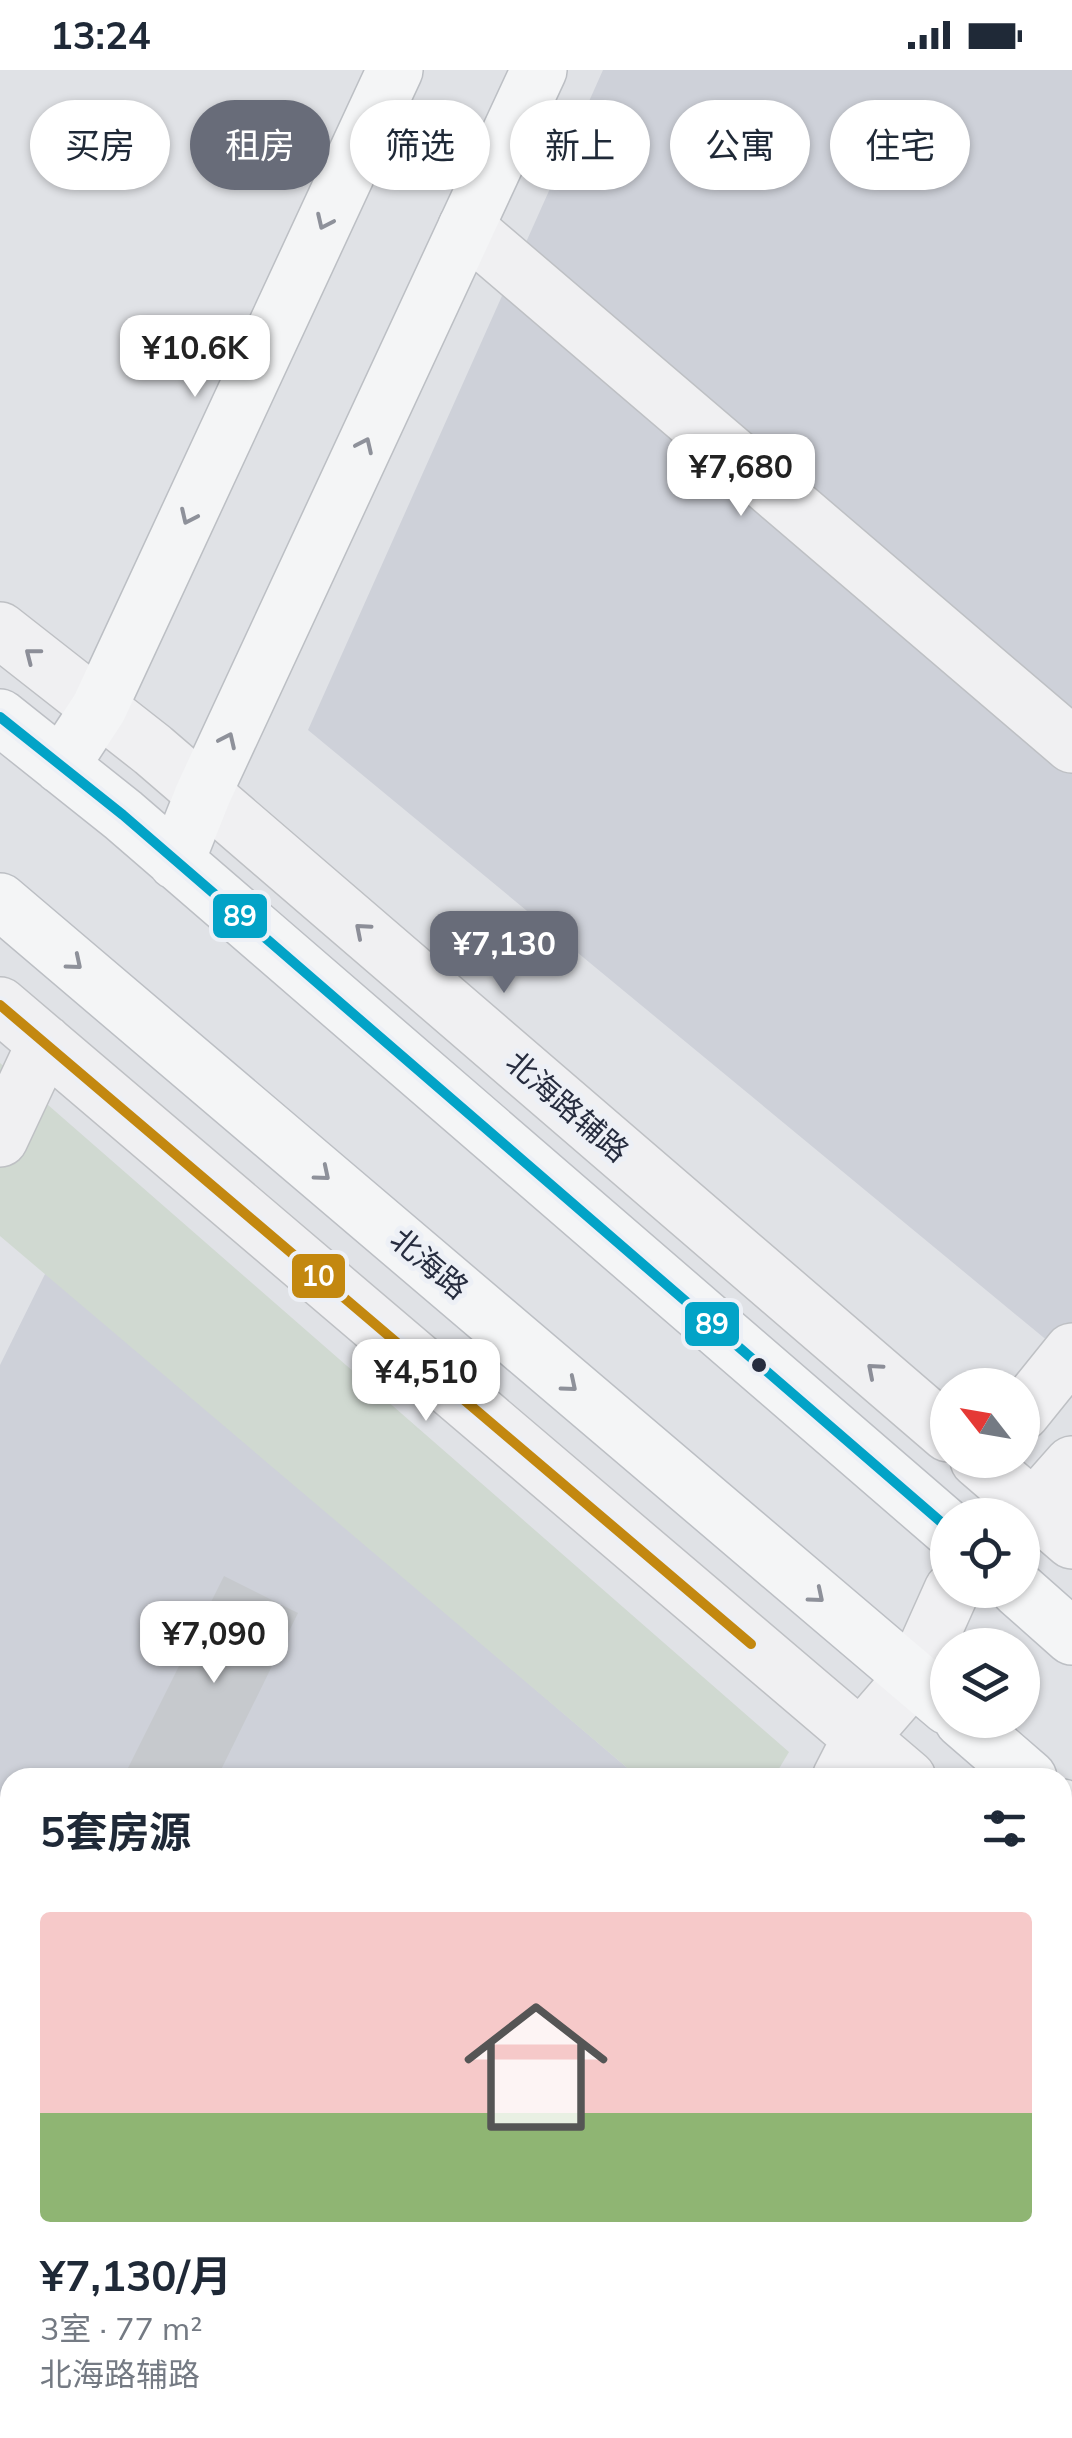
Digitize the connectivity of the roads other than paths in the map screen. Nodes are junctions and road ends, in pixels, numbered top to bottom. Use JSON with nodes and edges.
{"nodes":[{"id":1,"x":395,"y":70,"type":"edge"},
{"id":2,"x":538,"y":70,"type":"edge"},
{"id":3,"x":466,"y":227,"type":"junction"},
{"id":4,"x":0,"y":630,"type":"edge"},
{"id":5,"x":99,"y":708,"type":"junction"},
{"id":6,"x":0,"y":717,"type":"edge"},
{"id":7,"x":1072,"y":746,"type":"edge"},
{"id":8,"x":61,"y":766,"type":"junction"},
{"id":9,"x":203,"y":794,"type":"junction"},
{"id":10,"x":176,"y":862,"type":"junction"},
{"id":11,"x":0,"y":901,"type":"edge"},
{"id":12,"x":0,"y":1005,"type":"edge"},
{"id":13,"x":45,"y":1043,"type":"junction"},
{"id":14,"x":0,"y":1139,"type":"edge"},
{"id":15,"x":1072,"y":1351,"type":"edge"},
{"id":16,"x":1040,"y":1391,"type":"edge"},
{"id":17,"x":1072,"y":1464,"type":"edge"},
{"id":18,"x":998,"y":1482,"type":"edge"},
{"id":19,"x":930,"y":1512,"type":"edge"},
{"id":20,"x":1039,"y":1608,"type":"edge"},
{"id":21,"x":1072,"y":1637,"type":"edge"},
{"id":22,"x":930,"y":1692,"type":"edge"},
{"id":23,"x":982,"y":1738,"type":"edge"},
{"id":24,"x":850,"y":1757,"type":"edge"},
{"id":25,"x":880,"y":1768,"type":"edge"},
{"id":26,"x":1017,"y":1768,"type":"edge"}],
"edges":[{"from":1,"to":5,"type":"main road","one_way":true},
{"from":2,"to":3,"type":"main road"},
{"from":3,"to":7,"type":"street"},
{"from":9,"to":3,"type":"main road","one_way":true},
{"from":5,"to":4,"type":"street","name":"北海路辅路","one_way":true},
{"from":5,"to":8,"type":"main road"},
{"from":5,"to":9,"type":"street","name":"北海路辅路"},
{"from":6,"to":8,"type":"main road"},
{"from":8,"to":10,"type":"main road"},
{"from":9,"to":10,"type":"main road"},
{"from":18,"to":9,"type":"street","name":"北海路辅路","one_way":true},
{"from":10,"to":19,"type":"main road"},
{"from":11,"to":22,"type":"main road","name":"北海路","one_way":true},
{"from":12,"to":13,"type":"street"},
{"from":13,"to":14,"type":"street"},
{"from":13,"to":24,"type":"street"},
{"from":15,"to":16,"type":"street"},
{"from":17,"to":18,"type":"street"},
{"from":20,"to":21,"type":"main road"},
{"from":22,"to":24,"type":"street"},
{"from":23,"to":26,"type":"main road"},
{"from":24,"to":25,"type":"street"}]}
